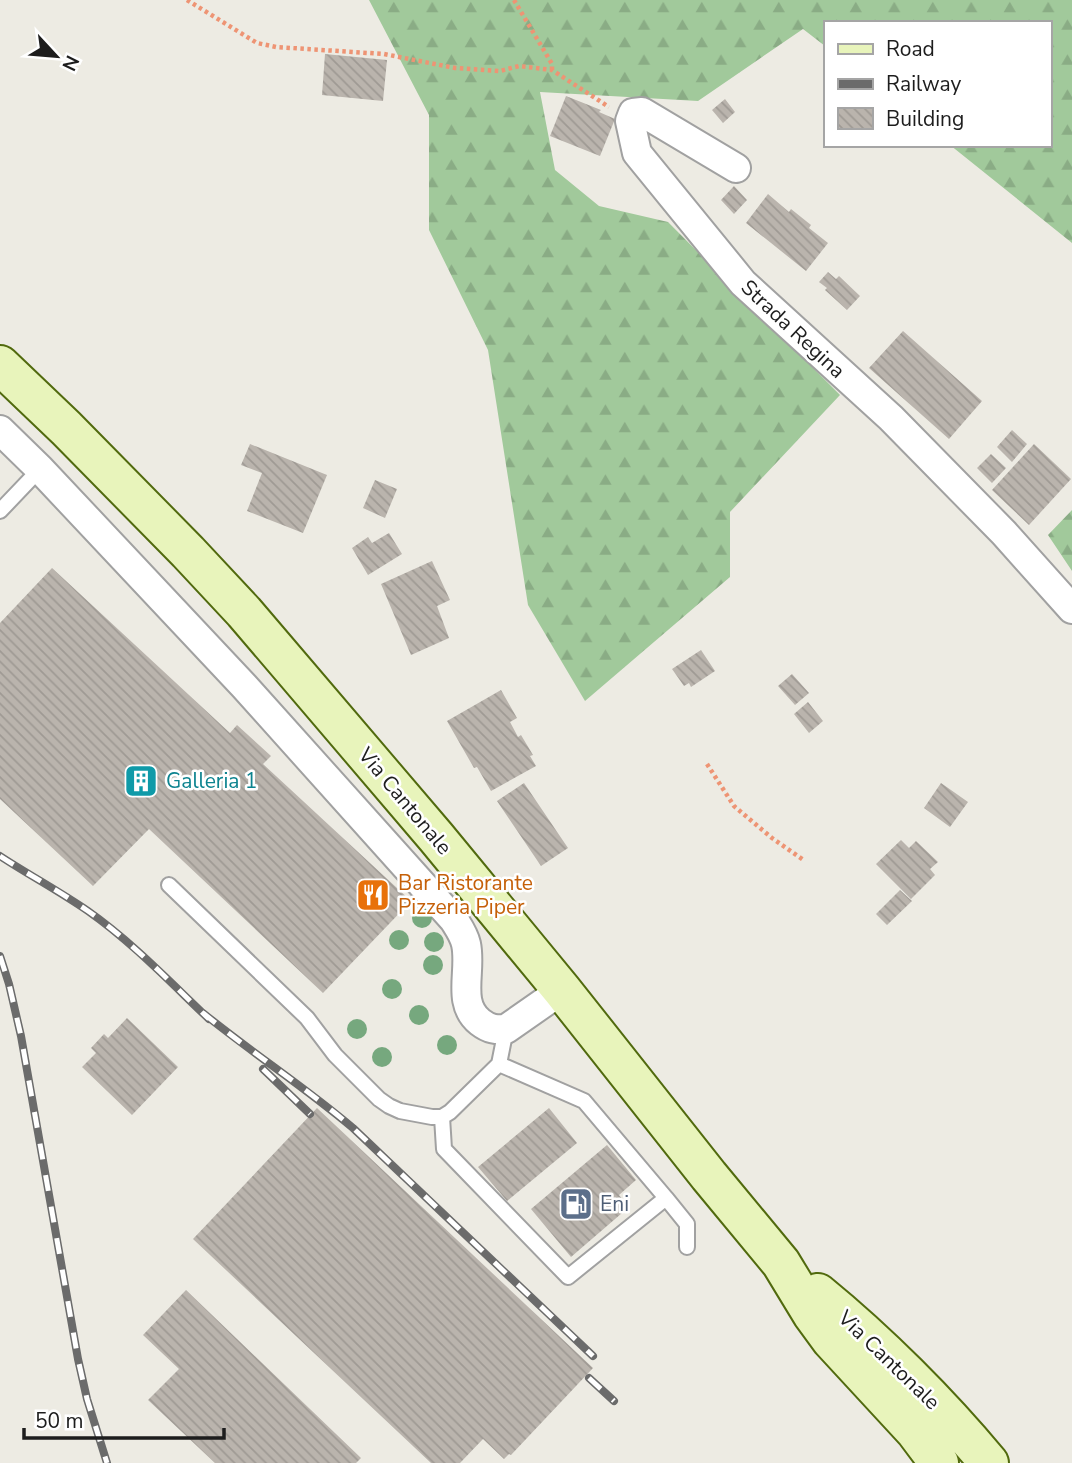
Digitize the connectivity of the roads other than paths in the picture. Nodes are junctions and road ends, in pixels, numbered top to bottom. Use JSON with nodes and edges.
{"nodes":[{"id":1,"x":736,"y":168,"type":"dead end"},
{"id":2,"x":0,"y":365,"type":"edge"},
{"id":3,"x":0,"y":429,"type":"edge"},
{"id":4,"x":40,"y":469,"type":"junction"},
{"id":5,"x":0,"y":512,"type":"edge"},
{"id":6,"x":1072,"y":609,"type":"edge"},
{"id":7,"x":169,"y":885,"type":"dead end"},
{"id":8,"x":562,"y":990,"type":"junction"},
{"id":9,"x":506,"y":1029,"type":"junction"},
{"id":10,"x":499,"y":1064,"type":"junction"},
{"id":11,"x":442,"y":1116,"type":"junction"},
{"id":12,"x":666,"y":1198,"type":"junction"},
{"id":13,"x":687,"y":1247,"type":"dead end"},
{"id":14,"x":781,"y":1263,"type":"junction"},
{"id":15,"x":939,"y":1463,"type":"edge"},
{"id":16,"x":989,"y":1463,"type":"edge"}],
"edges":[{"from":1,"to":6,"type":"street","name":"Strada Regina"},
{"from":2,"to":8,"type":"main road","name":"Via Cantonale"},
{"from":3,"to":4,"type":"street"},
{"from":4,"to":5,"type":"lane"},
{"from":4,"to":9,"type":"street"},
{"from":7,"to":11,"type":"lane"},
{"from":8,"to":9,"type":"street"},
{"from":8,"to":14,"type":"main road","name":"Via Cantonale"},
{"from":9,"to":10,"type":"lane"},
{"from":10,"to":11,"type":"lane"},
{"from":10,"to":12,"type":"lane"},
{"from":11,"to":12,"type":"lane"},
{"from":12,"to":13,"type":"lane"},
{"from":14,"to":15,"type":"main road","name":"Via Cantonale"},
{"from":14,"to":16,"type":"main road","name":"Via Cantonale"}]}
